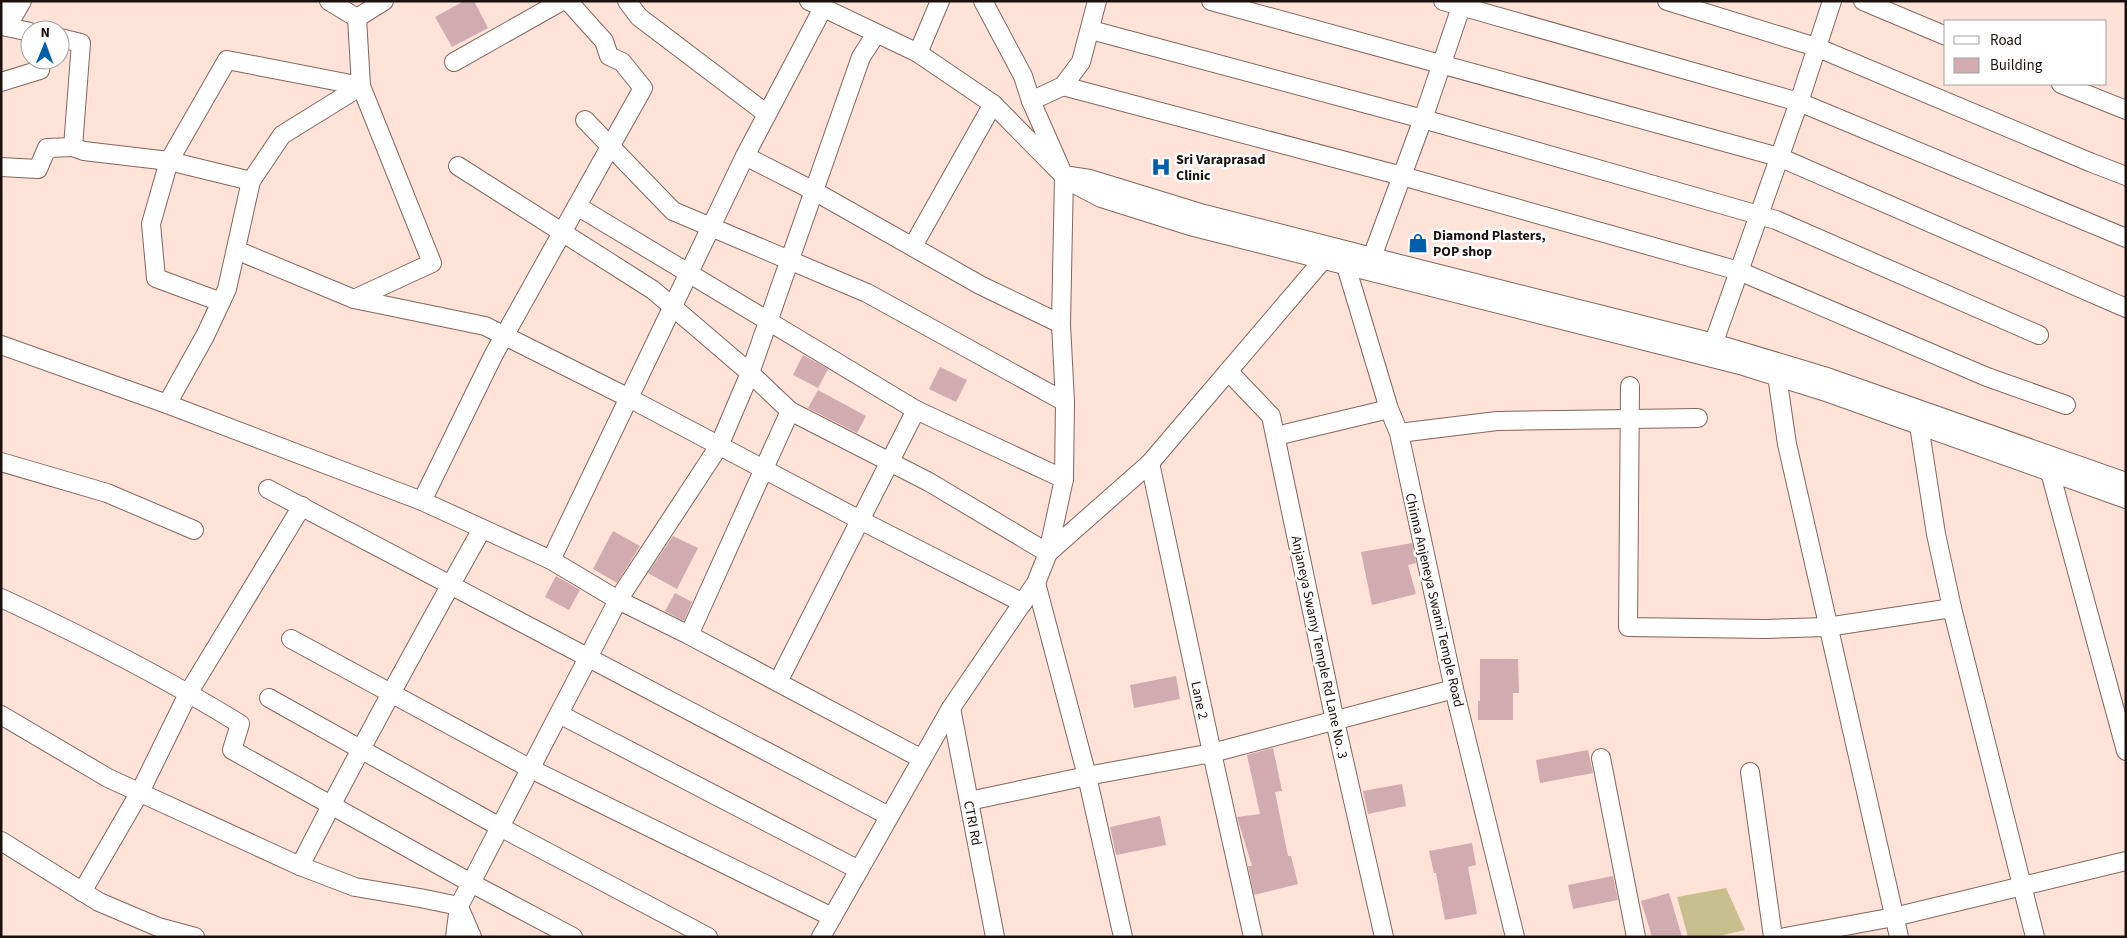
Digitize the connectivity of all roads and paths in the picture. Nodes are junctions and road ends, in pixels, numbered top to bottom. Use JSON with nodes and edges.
{"nodes":[{"id":1,"x":4,"y":1,"type":"edge"},
{"id":2,"x":22,"y":1,"type":"edge"},
{"id":3,"x":328,"y":1,"type":"edge"},
{"id":4,"x":384,"y":1,"type":"edge"},
{"id":5,"x":562,"y":1,"type":"edge"},
{"id":6,"x":568,"y":1,"type":"edge"},
{"id":7,"x":626,"y":1,"type":"edge"},
{"id":8,"x":940,"y":1,"type":"edge"},
{"id":9,"x":983,"y":1,"type":"edge"},
{"id":10,"x":1097,"y":1,"type":"edge"},
{"id":11,"x":1210,"y":1,"type":"edge"},
{"id":12,"x":1443,"y":1,"type":"edge"},
{"id":13,"x":1667,"y":1,"type":"edge"},
{"id":14,"x":1832,"y":1,"type":"edge"},
{"id":15,"x":1863,"y":1,"type":"edge"},
{"id":16,"x":1462,"y":4,"type":"edge"},
{"id":17,"x":816,"y":5,"type":"edge"},
{"id":18,"x":357,"y":18,"type":"junction"},
{"id":19,"x":7,"y":27,"type":"junction"},
{"id":20,"x":20,"y":30,"type":"edge"},
{"id":21,"x":1090,"y":30,"type":"junction"},
{"id":22,"x":876,"y":34,"type":"junction"},
{"id":23,"x":1944,"y":35,"type":"edge"},
{"id":24,"x":70,"y":40,"type":"edge"},
{"id":25,"x":1816,"y":47,"type":"junction"},
{"id":26,"x":918,"y":53,"type":"junction"},
{"id":27,"x":454,"y":62,"type":"dead end"},
{"id":28,"x":1441,"y":64,"type":"junction"},
{"id":29,"x":40,"y":70,"type":"edge"},
{"id":30,"x":1,"y":82,"type":"edge"},
{"id":31,"x":2064,"y":85,"type":"edge"},
{"id":32,"x":361,"y":86,"type":"junction"},
{"id":33,"x":1063,"y":86,"type":"junction"},
{"id":34,"x":1031,"y":101,"type":"junction"},
{"id":35,"x":1799,"y":102,"type":"junction"},
{"id":36,"x":993,"y":104,"type":"junction"},
{"id":37,"x":2126,"y":110,"type":"edge"},
{"id":38,"x":767,"y":114,"type":"junction"},
{"id":39,"x":1424,"y":119,"type":"junction"},
{"id":40,"x":585,"y":120,"type":"dead end"},
{"id":41,"x":73,"y":146,"type":"junction"},
{"id":42,"x":611,"y":147,"type":"junction"},
{"id":43,"x":745,"y":156,"type":"junction"},
{"id":44,"x":1778,"y":157,"type":"junction"},
{"id":45,"x":169,"y":161,"type":"junction"},
{"id":46,"x":458,"y":166,"type":"dead end"},
{"id":47,"x":1,"y":167,"type":"edge"},
{"id":48,"x":1064,"y":176,"type":"junction"},
{"id":49,"x":1402,"y":176,"type":"junction"},
{"id":50,"x":2126,"y":176,"type":"edge"},
{"id":51,"x":252,"y":181,"type":"junction"},
{"id":52,"x":814,"y":191,"type":"junction"},
{"id":53,"x":577,"y":206,"type":"junction"},
{"id":54,"x":1758,"y":216,"type":"junction"},
{"id":55,"x":711,"y":227,"type":"junction"},
{"id":56,"x":562,"y":232,"type":"junction"},
{"id":57,"x":2126,"y":238,"type":"edge"},
{"id":58,"x":913,"y":246,"type":"junction"},
{"id":59,"x":236,"y":250,"type":"junction"},
{"id":60,"x":1372,"y":257,"type":"junction"},
{"id":61,"x":789,"y":260,"type":"junction"},
{"id":62,"x":1323,"y":260,"type":"junction"},
{"id":63,"x":1346,"y":266,"type":"junction"},
{"id":64,"x":1739,"y":271,"type":"junction"},
{"id":65,"x":689,"y":273,"type":"junction"},
{"id":66,"x":354,"y":299,"type":"junction"},
{"id":67,"x":221,"y":302,"type":"junction"},
{"id":68,"x":672,"y":307,"type":"junction"},
{"id":69,"x":2126,"y":308,"type":"edge"},
{"id":70,"x":768,"y":321,"type":"junction"},
{"id":71,"x":1061,"y":324,"type":"junction"},
{"id":72,"x":2039,"y":335,"type":"dead end"},
{"id":73,"x":504,"y":336,"type":"junction"},
{"id":74,"x":1,"y":345,"type":"edge"},
{"id":75,"x":1711,"y":349,"type":"junction"},
{"id":76,"x":750,"y":372,"type":"junction"},
{"id":77,"x":1229,"y":372,"type":"junction"},
{"id":78,"x":1776,"y":376,"type":"junction"},
{"id":79,"x":1630,"y":386,"type":"dead end"},
{"id":80,"x":629,"y":398,"type":"junction"},
{"id":81,"x":1065,"y":402,"type":"junction"},
{"id":82,"x":166,"y":404,"type":"junction"},
{"id":83,"x":2066,"y":405,"type":"dead end"},
{"id":84,"x":1389,"y":409,"type":"junction"},
{"id":85,"x":916,"y":410,"type":"junction"},
{"id":86,"x":790,"y":411,"type":"junction"},
{"id":87,"x":1628,"y":418,"type":"junction"},
{"id":88,"x":1698,"y":418,"type":"dead end"},
{"id":89,"x":1919,"y":426,"type":"junction"},
{"id":90,"x":1399,"y":433,"type":"junction"},
{"id":91,"x":1276,"y":436,"type":"junction"},
{"id":92,"x":719,"y":446,"type":"junction"},
{"id":93,"x":1,"y":462,"type":"edge"},
{"id":94,"x":890,"y":462,"type":"junction"},
{"id":95,"x":1150,"y":463,"type":"junction"},
{"id":96,"x":764,"y":469,"type":"junction"},
{"id":97,"x":2050,"y":472,"type":"junction"},
{"id":98,"x":1064,"y":479,"type":"junction"},
{"id":99,"x":2126,"y":482,"type":"edge"},
{"id":100,"x":268,"y":489,"type":"dead end"},
{"id":101,"x":2126,"y":499,"type":"edge"},
{"id":102,"x":422,"y":501,"type":"junction"},
{"id":103,"x":302,"y":506,"type":"junction"},
{"id":104,"x":860,"y":520,"type":"junction"},
{"id":105,"x":482,"y":529,"type":"junction"},
{"id":106,"x":194,"y":530,"type":"dead end"},
{"id":107,"x":1048,"y":553,"type":"junction"},
{"id":108,"x":551,"y":560,"type":"junction"},
{"id":109,"x":1036,"y":583,"type":"junction"},
{"id":110,"x":450,"y":585,"type":"junction"},
{"id":111,"x":1,"y":598,"type":"edge"},
{"id":112,"x":618,"y":600,"type":"junction"},
{"id":113,"x":1023,"y":603,"type":"junction"},
{"id":114,"x":1952,"y":608,"type":"junction"},
{"id":115,"x":1827,"y":627,"type":"junction"},
{"id":116,"x":689,"y":635,"type":"junction"},
{"id":117,"x":291,"y":639,"type":"dead end"},
{"id":118,"x":588,"y":658,"type":"junction"},
{"id":119,"x":778,"y":682,"type":"junction"},
{"id":120,"x":1454,"y":689,"type":"junction"},
{"id":121,"x":189,"y":692,"type":"junction"},
{"id":122,"x":391,"y":693,"type":"junction"},
{"id":123,"x":269,"y":698,"type":"dead end"},
{"id":124,"x":951,"y":708,"type":"junction"},
{"id":125,"x":559,"y":714,"type":"junction"},
{"id":126,"x":1,"y":715,"type":"edge"},
{"id":127,"x":1335,"y":721,"type":"junction"},
{"id":128,"x":360,"y":749,"type":"junction"},
{"id":129,"x":2126,"y":751,"type":"edge"},
{"id":130,"x":1212,"y":753,"type":"junction"},
{"id":131,"x":1601,"y":758,"type":"dead end"},
{"id":132,"x":922,"y":759,"type":"junction"},
{"id":133,"x":531,"y":769,"type":"junction"},
{"id":134,"x":1750,"y":772,"type":"dead end"},
{"id":135,"x":1087,"y":776,"type":"junction"},
{"id":136,"x":138,"y":792,"type":"junction"},
{"id":137,"x":969,"y":801,"type":"junction"},
{"id":138,"x":331,"y":805,"type":"junction"},
{"id":139,"x":889,"y":816,"type":"junction"},
{"id":140,"x":500,"y":828,"type":"junction"},
{"id":141,"x":1,"y":841,"type":"edge"},
{"id":142,"x":2126,"y":861,"type":"edge"},
{"id":143,"x":300,"y":866,"type":"junction"},
{"id":144,"x":859,"y":870,"type":"junction"},
{"id":145,"x":471,"y":884,"type":"junction"},
{"id":146,"x":2023,"y":887,"type":"junction"},
{"id":147,"x":82,"y":892,"type":"junction"},
{"id":148,"x":459,"y":906,"type":"junction"},
{"id":149,"x":832,"y":917,"type":"junction"},
{"id":150,"x":1894,"y":918,"type":"junction"},
{"id":151,"x":195,"y":937,"type":"edge"},
{"id":152,"x":455,"y":937,"type":"edge"},
{"id":153,"x":472,"y":937,"type":"edge"},
{"id":154,"x":572,"y":937,"type":"edge"},
{"id":155,"x":708,"y":937,"type":"edge"},
{"id":156,"x":821,"y":937,"type":"edge"},
{"id":157,"x":995,"y":937,"type":"edge"},
{"id":158,"x":1123,"y":937,"type":"edge"},
{"id":159,"x":1253,"y":937,"type":"edge"},
{"id":160,"x":1384,"y":937,"type":"edge"},
{"id":161,"x":1515,"y":937,"type":"edge"},
{"id":162,"x":1636,"y":937,"type":"edge"},
{"id":163,"x":1773,"y":937,"type":"edge"},
{"id":164,"x":1785,"y":937,"type":"edge"},
{"id":165,"x":1899,"y":937,"type":"edge"},
{"id":166,"x":2035,"y":937,"type":"edge"}],
"edges":[{"from":1,"to":19,"type":"street"},
{"from":2,"to":19,"type":"street"},
{"from":3,"to":18,"type":"street"},
{"from":4,"to":18,"type":"street"},
{"from":5,"to":27,"type":"street"},
{"from":6,"to":42,"type":"street"},
{"from":7,"to":38,"type":"street"},
{"from":8,"to":26,"type":"street"},
{"from":9,"to":34,"type":"street"},
{"from":10,"to":21,"type":"street"},
{"from":11,"to":28,"type":"street"},
{"from":12,"to":16,"type":"street"},
{"from":13,"to":25,"type":"street"},
{"from":14,"to":25,"type":"street"},
{"from":15,"to":23,"type":"street"},
{"from":16,"to":28,"type":"street"},
{"from":16,"to":35,"type":"street"},
{"from":17,"to":22,"type":"street"},
{"from":17,"to":38,"type":"street"},
{"from":18,"to":32,"type":"street"},
{"from":19,"to":20,"type":"street"},
{"from":21,"to":33,"type":"street"},
{"from":21,"to":39,"type":"street"},
{"from":22,"to":26,"type":"street"},
{"from":22,"to":52,"type":"street"},
{"from":24,"to":41,"type":"street"},
{"from":25,"to":35,"type":"street"},
{"from":25,"to":50,"type":"street"},
{"from":26,"to":36,"type":"street"},
{"from":28,"to":39,"type":"street"},
{"from":28,"to":44,"type":"street"},
{"from":29,"to":30,"type":"street"},
{"from":31,"to":37,"type":"street"},
{"from":32,"to":45,"type":"street"},
{"from":32,"to":51,"type":"street"},
{"from":32,"to":66,"type":"street"},
{"from":33,"to":34,"type":"street"},
{"from":33,"to":49,"type":"street"},
{"from":34,"to":48,"type":"street"},
{"from":35,"to":44,"type":"street"},
{"from":35,"to":57,"type":"street"},
{"from":36,"to":48,"type":"street"},
{"from":36,"to":58,"type":"street"},
{"from":38,"to":43,"type":"street"},
{"from":39,"to":49,"type":"street"},
{"from":39,"to":54,"type":"street"},
{"from":40,"to":42,"type":"street"},
{"from":41,"to":45,"type":"street"},
{"from":41,"to":47,"type":"street"},
{"from":42,"to":53,"type":"street"},
{"from":42,"to":55,"type":"street"},
{"from":43,"to":52,"type":"street"},
{"from":43,"to":55,"type":"street"},
{"from":44,"to":54,"type":"street"},
{"from":44,"to":69,"type":"street"},
{"from":45,"to":51,"type":"street"},
{"from":45,"to":67,"type":"street"},
{"from":46,"to":56,"type":"street"},
{"from":48,"to":60,"type":"street"},
{"from":48,"to":62,"type":"street"},
{"from":48,"to":71,"type":"street"},
{"from":49,"to":60,"type":"street"},
{"from":49,"to":64,"type":"street"},
{"from":51,"to":59,"type":"street"},
{"from":52,"to":58,"type":"street"},
{"from":52,"to":61,"type":"street"},
{"from":53,"to":56,"type":"street"},
{"from":53,"to":65,"type":"street"},
{"from":54,"to":64,"type":"street"},
{"from":54,"to":72,"type":"street"},
{"from":55,"to":61,"type":"street"},
{"from":55,"to":65,"type":"street"},
{"from":56,"to":68,"type":"street"},
{"from":56,"to":73,"type":"street"},
{"from":58,"to":71,"type":"street"},
{"from":59,"to":66,"type":"street"},
{"from":59,"to":67,"type":"street"},
{"from":60,"to":75,"type":"street"},
{"from":61,"to":70,"type":"street"},
{"from":61,"to":81,"type":"street"},
{"from":62,"to":63,"type":"street"},
{"from":62,"to":77,"type":"street"},
{"from":63,"to":75,"type":"street"},
{"from":63,"to":84,"type":"street","name":"Chinna Anjeneya Swami Temple Road"},
{"from":64,"to":75,"type":"street"},
{"from":64,"to":83,"type":"street"},
{"from":65,"to":68,"type":"street"},
{"from":65,"to":70,"type":"street"},
{"from":66,"to":73,"type":"street"},
{"from":67,"to":82,"type":"street"},
{"from":68,"to":76,"type":"street"},
{"from":68,"to":80,"type":"street"},
{"from":70,"to":76,"type":"street"},
{"from":70,"to":85,"type":"street"},
{"from":71,"to":81,"type":"street"},
{"from":73,"to":80,"type":"street"},
{"from":73,"to":102,"type":"street"},
{"from":74,"to":82,"type":"street"},
{"from":75,"to":78,"type":"street"},
{"from":75,"to":99,"type":"street"},
{"from":76,"to":86,"type":"street"},
{"from":76,"to":92,"type":"street"},
{"from":77,"to":91,"type":"street","name":"Anjaneya Swamy Temple Rd Lane No. 3"},
{"from":77,"to":95,"type":"street"},
{"from":78,"to":89,"type":"street"},
{"from":78,"to":115,"type":"street"},
{"from":79,"to":87,"type":"street"},
{"from":80,"to":92,"type":"street"},
{"from":80,"to":108,"type":"street"},
{"from":81,"to":98,"type":"street"},
{"from":82,"to":102,"type":"street"},
{"from":84,"to":90,"type":"street","name":"Chinna Anjeneya Swami Temple Road"},
{"from":84,"to":91,"type":"street"},
{"from":85,"to":94,"type":"street"},
{"from":85,"to":98,"type":"street"},
{"from":86,"to":94,"type":"street"},
{"from":86,"to":96,"type":"street"},
{"from":87,"to":88,"type":"street"},
{"from":87,"to":90,"type":"street"},
{"from":87,"to":115,"type":"street"},
{"from":89,"to":97,"type":"street"},
{"from":89,"to":114,"type":"street"},
{"from":90,"to":120,"type":"street","name":"Chinna Anjeneya Swami Temple Road"},
{"from":91,"to":127,"type":"street","name":"Anjaneya Swamy Temple Rd Lane No. 3"},
{"from":92,"to":96,"type":"street"},
{"from":92,"to":112,"type":"street"},
{"from":93,"to":106,"type":"street"},
{"from":94,"to":104,"type":"street"},
{"from":94,"to":107,"type":"street"},
{"from":95,"to":107,"type":"street"},
{"from":95,"to":130,"type":"street","name":"Lane 2"},
{"from":96,"to":104,"type":"street"},
{"from":96,"to":116,"type":"street"},
{"from":97,"to":101,"type":"street"},
{"from":97,"to":129,"type":"street"},
{"from":98,"to":107,"type":"street"},
{"from":100,"to":103,"type":"street"},
{"from":102,"to":105,"type":"street"},
{"from":103,"to":110,"type":"street"},
{"from":103,"to":121,"type":"street"},
{"from":104,"to":113,"type":"street"},
{"from":104,"to":119,"type":"street"},
{"from":105,"to":108,"type":"street"},
{"from":105,"to":110,"type":"street"},
{"from":107,"to":109,"type":"street"},
{"from":108,"to":112,"type":"street"},
{"from":109,"to":113,"type":"street"},
{"from":109,"to":135,"type":"street"},
{"from":110,"to":118,"type":"street"},
{"from":110,"to":122,"type":"street"},
{"from":111,"to":121,"type":"street"},
{"from":112,"to":116,"type":"street"},
{"from":112,"to":118,"type":"street"},
{"from":113,"to":124,"type":"street"},
{"from":114,"to":115,"type":"street"},
{"from":114,"to":146,"type":"street"},
{"from":115,"to":150,"type":"street"},
{"from":116,"to":119,"type":"street"},
{"from":117,"to":122,"type":"street"},
{"from":118,"to":125,"type":"street"},
{"from":118,"to":139,"type":"street"},
{"from":119,"to":132,"type":"street"},
{"from":120,"to":127,"type":"street"},
{"from":120,"to":161,"type":"street","name":"Chinna Anjeneya Swami Temple Road"},
{"from":121,"to":136,"type":"street"},
{"from":121,"to":138,"type":"street"},
{"from":122,"to":128,"type":"street"},
{"from":122,"to":133,"type":"street"},
{"from":123,"to":128,"type":"street"},
{"from":124,"to":132,"type":"street"},
{"from":124,"to":137,"type":"street","name":"CTRI Rd"},
{"from":125,"to":133,"type":"street"},
{"from":125,"to":144,"type":"street"},
{"from":126,"to":136,"type":"street"},
{"from":127,"to":130,"type":"street"},
{"from":127,"to":160,"type":"street","name":"Anjaneya Swamy Temple Rd Lane No. 3"},
{"from":128,"to":138,"type":"street"},
{"from":128,"to":140,"type":"street"},
{"from":130,"to":135,"type":"street"},
{"from":130,"to":159,"type":"street","name":"Lane 2"},
{"from":131,"to":162,"type":"street"},
{"from":132,"to":139,"type":"street"},
{"from":133,"to":140,"type":"street"},
{"from":133,"to":149,"type":"street"},
{"from":134,"to":163,"type":"street"},
{"from":135,"to":137,"type":"street"},
{"from":135,"to":158,"type":"street"},
{"from":136,"to":143,"type":"street"},
{"from":136,"to":147,"type":"street"},
{"from":137,"to":157,"type":"street","name":"CTRI Rd"},
{"from":138,"to":143,"type":"street"},
{"from":138,"to":145,"type":"street"},
{"from":139,"to":144,"type":"street"},
{"from":140,"to":145,"type":"street"},
{"from":140,"to":155,"type":"street"},
{"from":141,"to":147,"type":"street"},
{"from":142,"to":146,"type":"street"},
{"from":143,"to":148,"type":"street"},
{"from":144,"to":149,"type":"street"},
{"from":145,"to":148,"type":"street"},
{"from":145,"to":154,"type":"street"},
{"from":146,"to":150,"type":"street"},
{"from":146,"to":166,"type":"street"},
{"from":147,"to":151,"type":"street"},
{"from":148,"to":152,"type":"street"},
{"from":148,"to":153,"type":"street"},
{"from":149,"to":156,"type":"street"},
{"from":150,"to":164,"type":"street"},
{"from":150,"to":165,"type":"street"}]}
